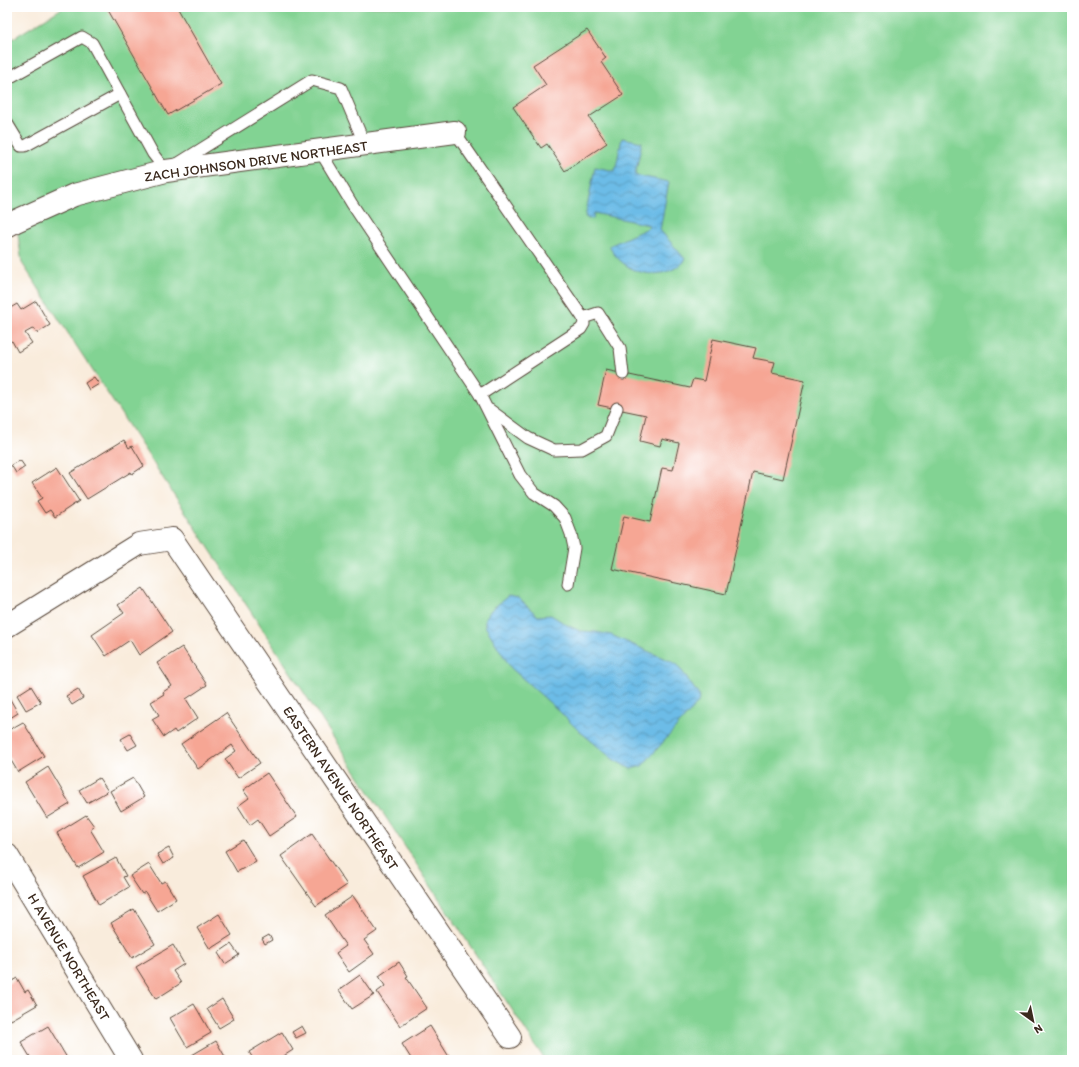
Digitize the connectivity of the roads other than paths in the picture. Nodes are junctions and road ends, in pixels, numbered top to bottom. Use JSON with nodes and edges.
{"nodes":[{"id":1,"x":7,"y":79,"type":"edge"},
{"id":2,"x":120,"y":94,"type":"junction"},
{"id":3,"x":7,"y":123,"type":"edge"},
{"id":4,"x":455,"y":132,"type":"joint"},
{"id":5,"x":365,"y":145,"type":"junction"},
{"id":6,"x":320,"y":151,"type":"junction"},
{"id":7,"x":166,"y":170,"type":"junction"},
{"id":8,"x":10,"y":219,"type":"edge"},
{"id":9,"x":583,"y":318,"type":"junction"},
{"id":10,"x":623,"y":374,"type":"dead end"},
{"id":11,"x":480,"y":395,"type":"junction"},
{"id":12,"x":617,"y":408,"type":"dead end"},
{"id":13,"x":488,"y":409,"type":"junction"},
{"id":14,"x":568,"y":584,"type":"dead end"},
{"id":15,"x":7,"y":626,"type":"edge"},
{"id":16,"x":7,"y":855,"type":"edge"},
{"id":17,"x":510,"y":1038,"type":"dead end"},
{"id":18,"x":132,"y":1060,"type":"edge"}],
"edges":[{"from":1,"to":2,"type":"lane"},
{"from":2,"to":3,"type":"lane"},
{"from":2,"to":7,"type":"lane"},
{"from":4,"to":5,"type":"street","name":"ZACH JOHNSON DRIVE NORTHEAST"},
{"from":4,"to":9,"type":"lane"},
{"from":5,"to":6,"type":"street","name":"ZACH JOHNSON DRIVE NORTHEAST"},
{"from":5,"to":7,"type":"lane"},
{"from":6,"to":7,"type":"street","name":"ZACH JOHNSON DRIVE NORTHEAST"},
{"from":6,"to":11,"type":"lane"},
{"from":7,"to":8,"type":"street","name":"ZACH JOHNSON DRIVE NORTHEAST"},
{"from":9,"to":10,"type":"lane"},
{"from":9,"to":11,"type":"lane"},
{"from":11,"to":13,"type":"lane"},
{"from":12,"to":13,"type":"lane"},
{"from":13,"to":14,"type":"lane"},
{"from":15,"to":17,"type":"street","name":"EASTERN AVENUE NORTHEAST"},
{"from":16,"to":18,"type":"street","name":"H AVENUE NORTHEAST"}]}
